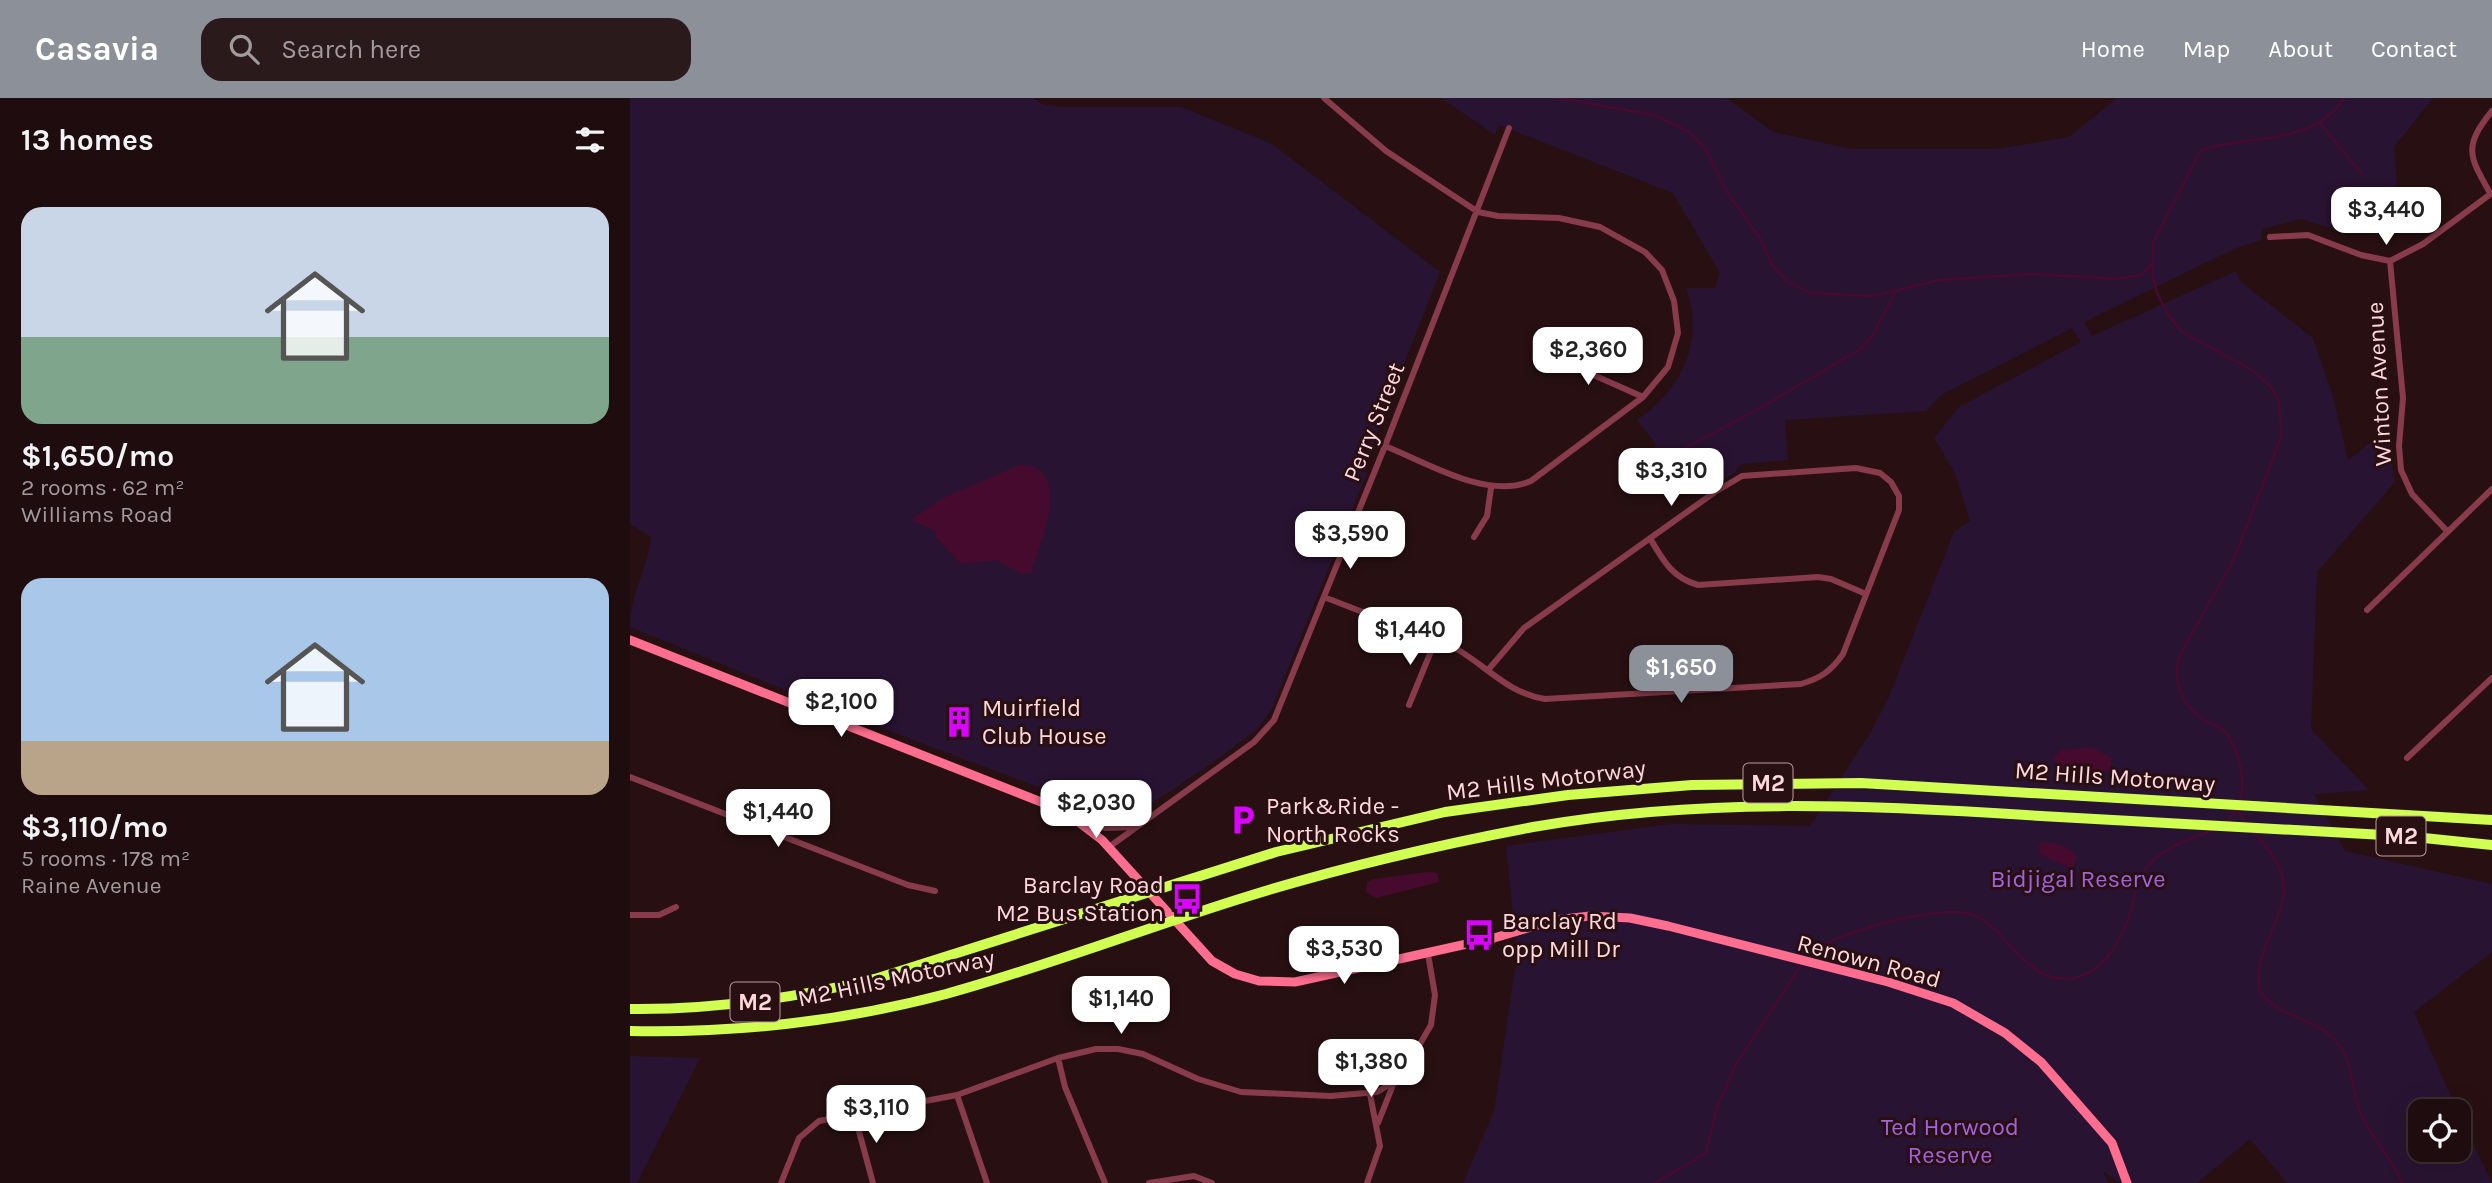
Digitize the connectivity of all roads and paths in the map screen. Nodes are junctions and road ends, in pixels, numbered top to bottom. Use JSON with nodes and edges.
{"nodes":[{"id":1,"x":1324,"y":98,"type":"edge"},
{"id":2,"x":2492,"y":111,"type":"edge"},
{"id":3,"x":1509,"y":128,"type":"dead end"},
{"id":4,"x":2491,"y":193,"type":"edge"},
{"id":5,"x":1478,"y":212,"type":"junction"},
{"id":6,"x":2270,"y":237,"type":"dead end"},
{"id":7,"x":2390,"y":261,"type":"junction"},
{"id":8,"x":1545,"y":353,"type":"dead end"},
{"id":9,"x":1643,"y":397,"type":"junction"},
{"id":10,"x":1385,"y":446,"type":"junction"},
{"id":11,"x":1492,"y":488,"type":"junction"},
{"id":12,"x":2492,"y":489,"type":"edge"},
{"id":13,"x":2447,"y":531,"type":"junction"},
{"id":14,"x":1474,"y":537,"type":"dead end"},
{"id":15,"x":1651,"y":540,"type":"junction"},
{"id":16,"x":1866,"y":594,"type":"junction"},
{"id":17,"x":1324,"y":597,"type":"junction"},
{"id":18,"x":2367,"y":610,"type":"dead end"},
{"id":19,"x":1436,"y":639,"type":"junction"},
{"id":20,"x":630,"y":640,"type":"edge"},
{"id":21,"x":1488,"y":670,"type":"junction"},
{"id":22,"x":2492,"y":678,"type":"edge"},
{"id":23,"x":1409,"y":705,"type":"dead end"},
{"id":24,"x":2406,"y":758,"type":"dead end"},
{"id":25,"x":630,"y":777,"type":"edge"},
{"id":26,"x":1064,"y":811,"type":"junction"},
{"id":27,"x":2492,"y":814,"type":"edge"},
{"id":28,"x":2441,"y":818,"type":"junction"},
{"id":29,"x":2492,"y":820,"type":"edge"},
{"id":30,"x":1134,"y":827,"type":"junction"},
{"id":31,"x":2492,"y":845,"type":"edge"},
{"id":32,"x":1109,"y":847,"type":"junction"},
{"id":33,"x":935,"y":891,"type":"dead end"},
{"id":34,"x":676,"y":907,"type":"dead end"},
{"id":35,"x":630,"y":915,"type":"edge"},
{"id":36,"x":1428,"y":954,"type":"junction"},
{"id":37,"x":630,"y":1009,"type":"edge"},
{"id":38,"x":630,"y":1031,"type":"edge"},
{"id":39,"x":1058,"y":1058,"type":"junction"},
{"id":40,"x":1394,"y":1083,"type":"junction"},
{"id":41,"x":1370,"y":1094,"type":"junction"},
{"id":42,"x":957,"y":1095,"type":"junction"},
{"id":43,"x":854,"y":1113,"type":"junction"},
{"id":44,"x":1378,"y":1127,"type":"junction"},
{"id":45,"x":781,"y":1183,"type":"edge"},
{"id":46,"x":873,"y":1183,"type":"edge"},
{"id":47,"x":987,"y":1183,"type":"edge"},
{"id":48,"x":1104,"y":1183,"type":"edge"},
{"id":49,"x":1149,"y":1183,"type":"edge"},
{"id":50,"x":1212,"y":1183,"type":"edge"},
{"id":51,"x":1367,"y":1183,"type":"edge"},
{"id":52,"x":2127,"y":1183,"type":"edge"}],
"edges":[{"from":1,"to":5,"type":"street"},
{"from":2,"to":4,"type":"street"},
{"from":3,"to":5,"type":"street","name":"Perry Street"},
{"from":4,"to":7,"type":"street"},
{"from":5,"to":9,"type":"street"},
{"from":5,"to":10,"type":"street","name":"Perry Street"},
{"from":6,"to":7,"type":"street"},
{"from":7,"to":13,"type":"street","name":"Winton Avenue"},
{"from":8,"to":9,"type":"street"},
{"from":9,"to":11,"type":"street"},
{"from":10,"to":11,"type":"street"},
{"from":10,"to":17,"type":"street","name":"Perry Street"},
{"from":11,"to":14,"type":"street"},
{"from":12,"to":13,"type":"street"},
{"from":13,"to":18,"type":"street"},
{"from":15,"to":16,"type":"street"},
{"from":15,"to":16,"type":"street"},
{"from":15,"to":21,"type":"street"},
{"from":16,"to":21,"type":"street"},
{"from":17,"to":19,"type":"street"},
{"from":17,"to":30,"type":"street","name":"Perry Street"},
{"from":19,"to":21,"type":"street"},
{"from":19,"to":23,"type":"street"},
{"from":20,"to":26,"type":"main road","name":"Renown Road"},
{"from":22,"to":24,"type":"street"},
{"from":25,"to":33,"type":"street"},
{"from":26,"to":30,"type":"street"},
{"from":26,"to":32,"type":"main road","name":"Renown Road"},
{"from":27,"to":28,"type":"highway"},
{"from":28,"to":29,"type":"highway","name":"M2 Hills Motorway","number":"M2"},
{"from":28,"to":37,"type":"highway","name":"M2 Hills Motorway","number":"M2"},
{"from":30,"to":32,"type":"street","name":"Perry Street"},
{"from":31,"to":38,"type":"highway","name":"M2 Hills Motorway","number":"M2"},
{"from":32,"to":36,"type":"main road","name":"Renown Road"},
{"from":34,"to":35,"type":"street"},
{"from":36,"to":40,"type":"street"},
{"from":36,"to":52,"type":"main road","name":"Renown Road"},
{"from":39,"to":41,"type":"street"},
{"from":39,"to":42,"type":"street"},
{"from":39,"to":48,"type":"street"},
{"from":40,"to":41,"type":"street"},
{"from":40,"to":44,"type":"street"},
{"from":41,"to":44,"type":"street"},
{"from":42,"to":43,"type":"street"},
{"from":42,"to":47,"type":"street"},
{"from":43,"to":45,"type":"street"},
{"from":43,"to":46,"type":"street"},
{"from":44,"to":51,"type":"street"},
{"from":49,"to":50,"type":"street"}]}
